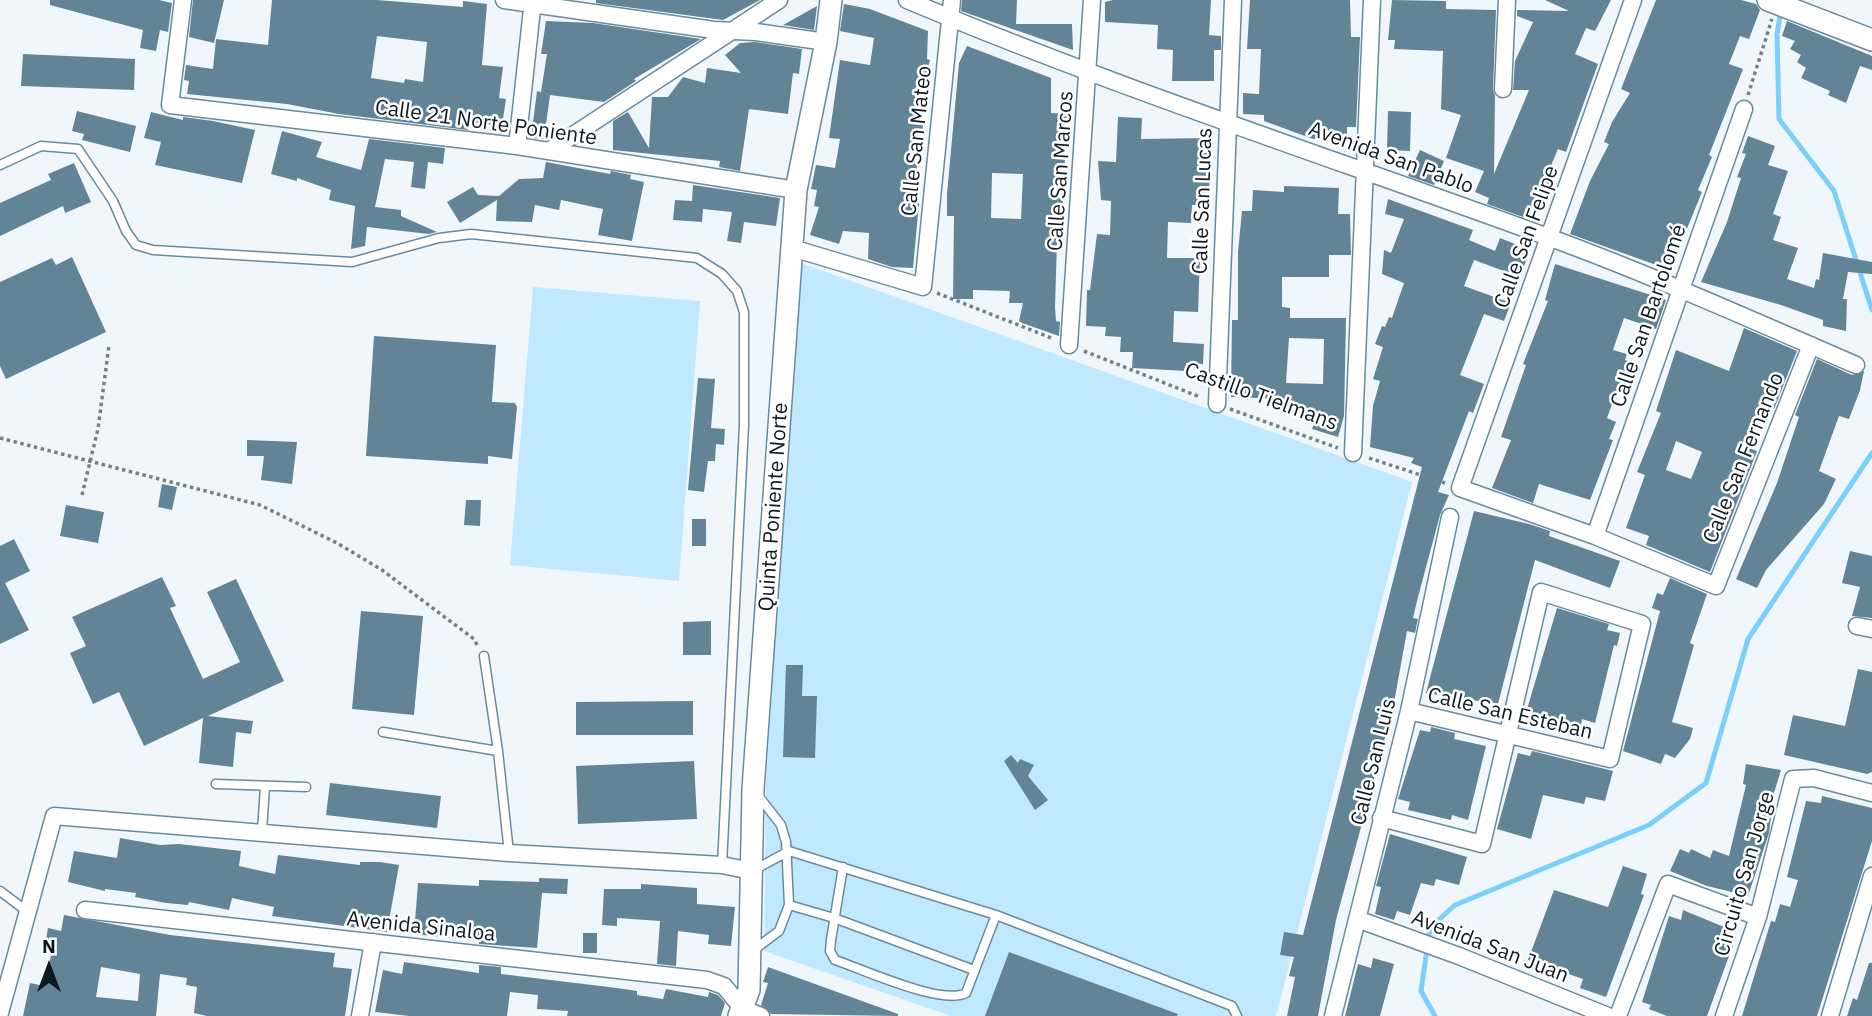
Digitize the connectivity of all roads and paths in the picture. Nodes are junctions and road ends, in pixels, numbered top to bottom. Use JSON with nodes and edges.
{"nodes":[{"id":1,"x":183,"y":0,"type":"edge"},
{"id":2,"x":504,"y":0,"type":"edge"},
{"id":3,"x":779,"y":0,"type":"edge"},
{"id":4,"x":831,"y":0,"type":"edge"},
{"id":5,"x":907,"y":0,"type":"edge"},
{"id":6,"x":952,"y":0,"type":"edge"},
{"id":7,"x":1092,"y":0,"type":"edge"},
{"id":8,"x":1233,"y":0,"type":"edge"},
{"id":9,"x":1372,"y":0,"type":"edge"},
{"id":10,"x":1507,"y":0,"type":"edge"},
{"id":11,"x":1633,"y":0,"type":"edge"},
{"id":12,"x":532,"y":2,"type":"edge"},
{"id":13,"x":1775,"y":3,"type":"edge"},
{"id":14,"x":951,"y":19,"type":"junction"},
{"id":15,"x":733,"y":31,"type":"junction"},
{"id":16,"x":1872,"y":40,"type":"edge"},
{"id":17,"x":826,"y":41,"type":"junction"},
{"id":18,"x":1089,"y":70,"type":"junction"},
{"id":19,"x":1503,"y":89,"type":"dead end"},
{"id":20,"x":1744,"y":109,"type":"joint"},
{"id":21,"x":1227,"y":121,"type":"junction"},
{"id":22,"x":517,"y":146,"type":"junction"},
{"id":23,"x":549,"y":151,"type":"junction"},
{"id":24,"x":0,"y":165,"type":"edge"},
{"id":25,"x":1367,"y":173,"type":"junction"},
{"id":26,"x":796,"y":190,"type":"junction"},
{"id":27,"x":1550,"y":238,"type":"junction"},
{"id":28,"x":792,"y":247,"type":"junction"},
{"id":29,"x":923,"y":287,"type":"junction"},
{"id":30,"x":1681,"y":289,"type":"junction"},
{"id":31,"x":109,"y":345,"type":"dead end"},
{"id":32,"x":1069,"y":345,"type":"junction"},
{"id":33,"x":1811,"y":345,"type":"junction"},
{"id":34,"x":1856,"y":365,"type":"dead end"},
{"id":35,"x":1217,"y":404,"type":"junction"},
{"id":36,"x":0,"y":438,"type":"edge"},
{"id":37,"x":1353,"y":453,"type":"junction"},
{"id":38,"x":90,"y":460,"type":"junction"},
{"id":39,"x":1460,"y":488,"type":"junction"},
{"id":40,"x":82,"y":495,"type":"dead end"},
{"id":41,"x":1450,"y":517,"type":"dead end"},
{"id":42,"x":1595,"y":536,"type":"junction"},
{"id":43,"x":484,"y":656,"type":"joint"},
{"id":44,"x":1409,"y":711,"type":"junction"},
{"id":45,"x":383,"y":732,"type":"dead end"},
{"id":46,"x":1507,"y":734,"type":"junction"},
{"id":47,"x":499,"y":751,"type":"junction"},
{"id":48,"x":216,"y":784,"type":"dead end"},
{"id":49,"x":265,"y":786,"type":"junction"},
{"id":50,"x":306,"y":787,"type":"dead end"},
{"id":51,"x":753,"y":789,"type":"junction"},
{"id":52,"x":1872,"y":793,"type":"edge"},
{"id":53,"x":1381,"y":818,"type":"junction"},
{"id":54,"x":262,"y":832,"type":"junction"},
{"id":55,"x":789,"y":851,"type":"junction"},
{"id":56,"x":509,"y":853,"type":"junction"},
{"id":57,"x":722,"y":865,"type":"junction"},
{"id":58,"x":843,"y":867,"type":"junction"},
{"id":59,"x":751,"y":871,"type":"junction"},
{"id":60,"x":1872,"y":876,"type":"edge"},
{"id":61,"x":0,"y":891,"type":"edge"},
{"id":62,"x":789,"y":905,"type":"junction"},
{"id":63,"x":85,"y":909,"type":"dead end"},
{"id":64,"x":28,"y":912,"type":"junction"},
{"id":65,"x":996,"y":915,"type":"junction"},
{"id":66,"x":1758,"y":917,"type":"junction"},
{"id":67,"x":834,"y":918,"type":"junction"},
{"id":68,"x":1357,"y":919,"type":"junction"},
{"id":69,"x":373,"y":942,"type":"junction"},
{"id":70,"x":749,"y":954,"type":"junction"},
{"id":71,"x":974,"y":970,"type":"junction"},
{"id":72,"x":0,"y":1013,"type":"edge"},
{"id":73,"x":747,"y":1013,"type":"edge"},
{"id":74,"x":360,"y":1016,"type":"edge"},
{"id":75,"x":1237,"y":1016,"type":"edge"},
{"id":76,"x":1333,"y":1016,"type":"edge"},
{"id":77,"x":1608,"y":1016,"type":"edge"},
{"id":78,"x":1618,"y":1016,"type":"edge"},
{"id":79,"x":1724,"y":1016,"type":"edge"},
{"id":80,"x":1830,"y":1016,"type":"edge"}],
"edges":[{"from":1,"to":22,"type":"street","name":"Calle 21 Norte Poniente"},
{"from":2,"to":12,"type":"street"},
{"from":3,"to":15,"type":"street"},
{"from":4,"to":17,"type":"street","name":"Quinta Poniente Norte"},
{"from":5,"to":14,"type":"street","name":"Avenida San Pablo"},
{"from":6,"to":14,"type":"street","name":"Calle San Mateo"},
{"from":7,"to":18,"type":"street","name":"Calle San Marcos"},
{"from":8,"to":21,"type":"street","name":"Calle San Lucas"},
{"from":9,"to":25,"type":"street"},
{"from":10,"to":19,"type":"street"},
{"from":11,"to":27,"type":"street","name":"Calle San Felipe"},
{"from":12,"to":15,"type":"street"},
{"from":12,"to":22,"type":"street"},
{"from":13,"to":16,"type":"street"},
{"from":13,"to":20,"type":"path"},
{"from":14,"to":18,"type":"street","name":"Avenida San Pablo"},
{"from":14,"to":29,"type":"street","name":"Calle San Mateo"},
{"from":15,"to":17,"type":"street"},
{"from":15,"to":23,"type":"street"},
{"from":17,"to":26,"type":"street","name":"Quinta Poniente Norte"},
{"from":18,"to":21,"type":"street","name":"Avenida San Pablo"},
{"from":18,"to":32,"type":"street","name":"Calle San Marcos"},
{"from":20,"to":30,"type":"street","name":"Calle San Bartolomé"},
{"from":21,"to":25,"type":"street","name":"Avenida San Pablo"},
{"from":21,"to":35,"type":"street","name":"Calle San Lucas"},
{"from":22,"to":23,"type":"street","name":"Calle 21 Norte Poniente"},
{"from":23,"to":26,"type":"street","name":"Calle 21 Norte Poniente"},
{"from":24,"to":57,"type":"lane"},
{"from":25,"to":27,"type":"street","name":"Avenida San Pablo"},
{"from":25,"to":37,"type":"street"},
{"from":26,"to":28,"type":"street","name":"Quinta Poniente Norte"},
{"from":27,"to":30,"type":"street","name":"Avenida San Pablo"},
{"from":27,"to":39,"type":"street","name":"Calle San Felipe"},
{"from":28,"to":29,"type":"street"},
{"from":28,"to":51,"type":"street","name":"Quinta Poniente Norte"},
{"from":29,"to":32,"type":"path","name":"Castillo Tielmans"},
{"from":30,"to":33,"type":"street","name":"Avenida San Pablo"},
{"from":30,"to":42,"type":"street","name":"Calle San Bartolomé"},
{"from":31,"to":38,"type":"path"},
{"from":32,"to":35,"type":"path","name":"Castillo Tielmans"},
{"from":33,"to":34,"type":"street","name":"Avenida San Pablo"},
{"from":33,"to":42,"type":"street","name":"Calle San Fernando"},
{"from":35,"to":37,"type":"path","name":"Castillo Tielmans"},
{"from":36,"to":38,"type":"path"},
{"from":37,"to":39,"type":"path","name":"Castillo Tielmans"},
{"from":38,"to":40,"type":"path"},
{"from":38,"to":43,"type":"path"},
{"from":39,"to":42,"type":"street"},
{"from":41,"to":44,"type":"street","name":"Calle San Luis"},
{"from":43,"to":47,"type":"lane"},
{"from":44,"to":46,"type":"street","name":"Calle San Esteban"},
{"from":44,"to":53,"type":"street","name":"Calle San Luis"},
{"from":45,"to":47,"type":"lane"},
{"from":46,"to":46,"type":"street","name":"Calle San Esteban"},
{"from":46,"to":53,"type":"street"},
{"from":47,"to":56,"type":"lane"},
{"from":48,"to":49,"type":"lane"},
{"from":49,"to":50,"type":"lane"},
{"from":49,"to":54,"type":"lane"},
{"from":51,"to":55,"type":"lane"},
{"from":51,"to":59,"type":"street","name":"Quinta Poniente Norte"},
{"from":52,"to":66,"type":"street","name":"Circuito San Jorge"},
{"from":53,"to":68,"type":"street","name":"Calle San Luis"},
{"from":54,"to":56,"type":"street"},
{"from":54,"to":64,"type":"street"},
{"from":55,"to":58,"type":"lane"},
{"from":55,"to":59,"type":"lane"},
{"from":55,"to":62,"type":"lane"},
{"from":56,"to":57,"type":"street"},
{"from":57,"to":59,"type":"street"},
{"from":58,"to":65,"type":"lane"},
{"from":58,"to":67,"type":"lane"},
{"from":59,"to":70,"type":"street","name":"Quinta Poniente Norte"},
{"from":60,"to":80,"type":"street"},
{"from":61,"to":64,"type":"lane"},
{"from":62,"to":67,"type":"lane"},
{"from":62,"to":70,"type":"lane"},
{"from":63,"to":69,"type":"street","name":"Avenida Sinaloa"},
{"from":64,"to":72,"type":"street"},
{"from":65,"to":71,"type":"lane"},
{"from":65,"to":75,"type":"lane"},
{"from":66,"to":78,"type":"street"},
{"from":66,"to":79,"type":"street","name":"Circuito San Jorge"},
{"from":67,"to":71,"type":"lane"},
{"from":67,"to":71,"type":"lane"},
{"from":68,"to":76,"type":"street","name":"Calle San Luis"},
{"from":68,"to":77,"type":"street","name":"Avenida San Juan"},
{"from":69,"to":73,"type":"street","name":"Avenida Sinaloa"},
{"from":69,"to":74,"type":"street"},
{"from":70,"to":73,"type":"street","name":"Quinta Poniente Norte"}]}
